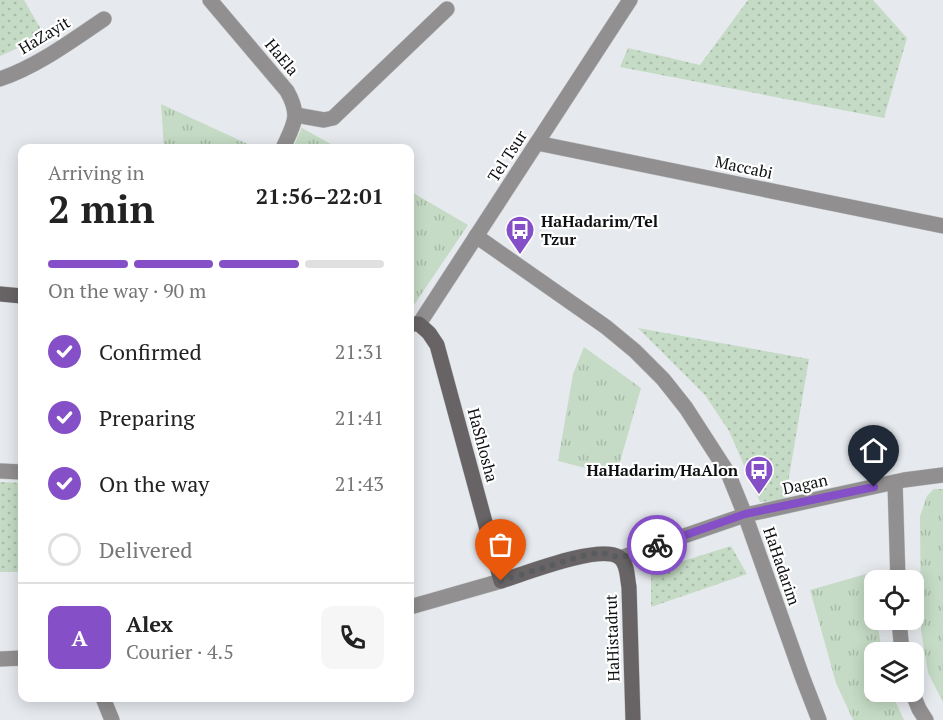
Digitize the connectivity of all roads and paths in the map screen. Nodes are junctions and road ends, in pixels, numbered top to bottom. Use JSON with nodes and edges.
{"nodes":[{"id":1,"x":210,"y":0,"type":"edge"},
{"id":2,"x":630,"y":0,"type":"edge"},
{"id":3,"x":447,"y":9,"type":"dead end"},
{"id":4,"x":104,"y":19,"type":"dead end"},
{"id":5,"x":0,"y":79,"type":"edge"},
{"id":6,"x":296,"y":115,"type":"junction"},
{"id":7,"x":537,"y":143,"type":"junction"},
{"id":8,"x":285,"y":144,"type":"edge"},
{"id":9,"x":943,"y":226,"type":"edge"},
{"id":10,"x":476,"y":236,"type":"junction"},
{"id":11,"x":0,"y":294,"type":"edge"},
{"id":12,"x":18,"y":296,"type":"edge"},
{"id":13,"x":414,"y":324,"type":"edge"},
{"id":14,"x":0,"y":471,"type":"edge"},
{"id":15,"x":18,"y":472,"type":"edge"},
{"id":16,"x":943,"y":475,"type":"edge"},
{"id":17,"x":895,"y":482,"type":"junction"},
{"id":18,"x":745,"y":514,"type":"junction"},
{"id":19,"x":620,"y":558,"type":"junction"},
{"id":20,"x":898,"y":570,"type":"edge"},
{"id":21,"x":501,"y":581,"type":"junction"},
{"id":22,"x":414,"y":606,"type":"edge"},
{"id":23,"x":18,"y":658,"type":"edge"},
{"id":24,"x":0,"y":659,"type":"edge"},
{"id":25,"x":105,"y":702,"type":"edge"},
{"id":26,"x":916,"y":702,"type":"edge"},
{"id":27,"x":112,"y":720,"type":"edge"},
{"id":28,"x":633,"y":720,"type":"edge"},
{"id":29,"x":819,"y":720,"type":"edge"},
{"id":30,"x":926,"y":720,"type":"edge"}],
"edges":[{"from":1,"to":6,"type":"street","name":"HaEla"},
{"from":2,"to":7,"type":"street","name":"Tel Tsur"},
{"from":3,"to":6,"type":"street"},
{"from":4,"to":5,"type":"street","name":"HaZayit"},
{"from":6,"to":8,"type":"street"},
{"from":7,"to":9,"type":"street","name":"Maccabi"},
{"from":7,"to":10,"type":"street","name":"Tel Tsur"},
{"from":10,"to":13,"type":"street","name":"Tel Tsur"},
{"from":10,"to":18,"type":"street"},
{"from":11,"to":12,"type":"street"},
{"from":13,"to":21,"type":"street","name":"HaShlosha"},
{"from":14,"to":15,"type":"street"},
{"from":16,"to":17,"type":"street","name":"Dagan"},
{"from":17,"to":18,"type":"street","name":"Dagan"},
{"from":17,"to":20,"type":"street"},
{"from":18,"to":19,"type":"street","name":"HaHadarim"},
{"from":18,"to":29,"type":"street","name":"HaHadarim"},
{"from":19,"to":21,"type":"street"},
{"from":19,"to":28,"type":"street","name":"HaHistadrut"},
{"from":21,"to":22,"type":"street"},
{"from":23,"to":24,"type":"street"},
{"from":25,"to":27,"type":"street"},
{"from":26,"to":30,"type":"street"}]}
